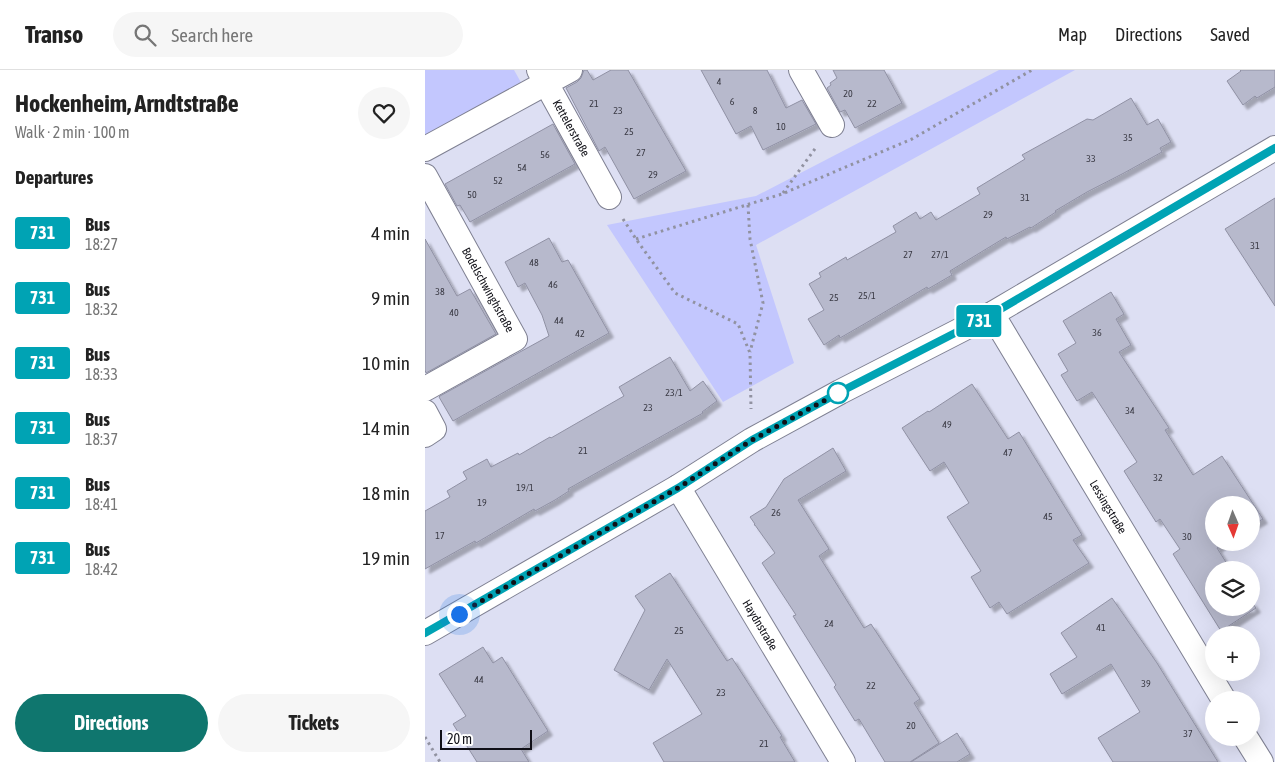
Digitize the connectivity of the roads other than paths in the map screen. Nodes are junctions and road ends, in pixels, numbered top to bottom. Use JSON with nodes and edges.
{"nodes":[{"id":1,"x":570,"y":70,"type":"edge"},
{"id":2,"x":801,"y":70,"type":"edge"},
{"id":3,"x":543,"y":76,"type":"edge"},
{"id":4,"x":832,"y":125,"type":"road end"},
{"id":5,"x":1275,"y":148,"type":"edge"},
{"id":6,"x":425,"y":149,"type":"edge"},
{"id":7,"x":425,"y":176,"type":"edge"},
{"id":8,"x":609,"y":197,"type":"road end"},
{"id":9,"x":992,"y":314,"type":"junction"},
{"id":10,"x":425,"y":389,"type":"edge"},
{"id":11,"x":425,"y":412,"type":"edge"},
{"id":12,"x":425,"y":435,"type":"edge"},
{"id":13,"x":678,"y":488,"type":"junction"},
{"id":14,"x":425,"y":633,"type":"edge"},
{"id":15,"x":1219,"y":691,"type":"edge"},
{"id":16,"x":1251,"y":746,"type":"edge"},
{"id":17,"x":843,"y":762,"type":"edge"},
{"id":18,"x":1261,"y":762,"type":"edge"}],
"edges":[{"from":1,"to":3,"type":"street"},
{"from":2,"to":4,"type":"street"},
{"from":3,"to":6,"type":"street"},
{"from":3,"to":8,"type":"street","name":"Kettelerstraße"},
{"from":5,"to":9,"type":"street"},
{"from":7,"to":10,"type":"street","name":"Bodelschwinghstraße"},
{"from":9,"to":13,"type":"street"},
{"from":9,"to":15,"type":"street","name":"Lessingstraße"},
{"from":11,"to":12,"type":"street"},
{"from":13,"to":14,"type":"street"},
{"from":13,"to":17,"type":"street","name":"Haydnstraße"},
{"from":16,"to":18,"type":"street"}]}
